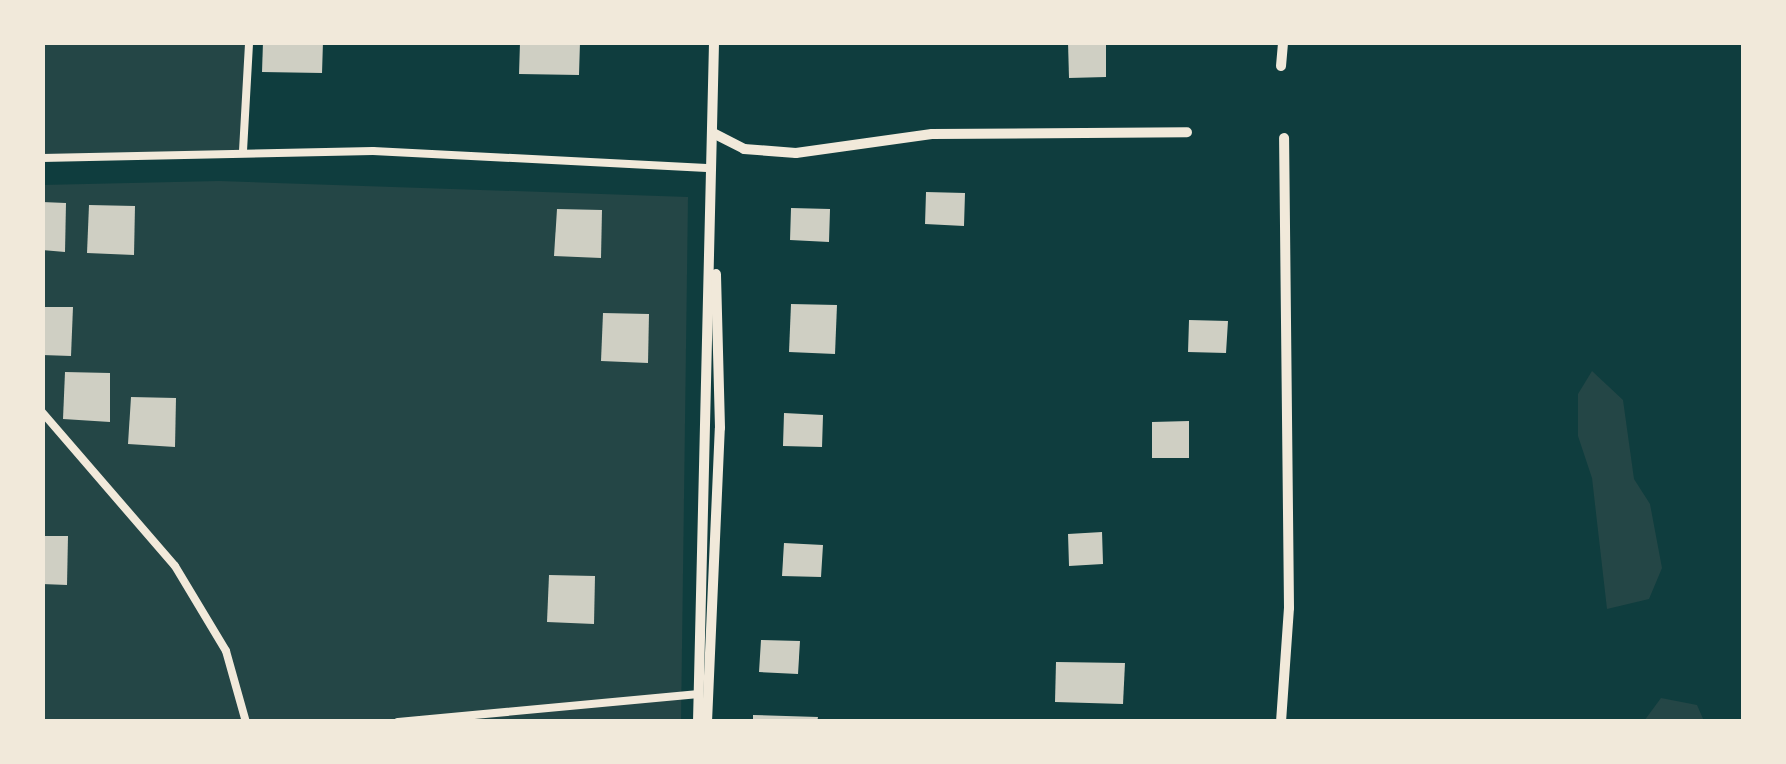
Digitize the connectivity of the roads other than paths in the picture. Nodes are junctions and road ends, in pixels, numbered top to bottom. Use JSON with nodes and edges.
{"nodes":[{"id":1,"x":249,"y":42,"type":"edge"},
{"id":2,"x":714,"y":42,"type":"edge"},
{"id":3,"x":1283,"y":42,"type":"edge"},
{"id":4,"x":1282,"y":66,"type":"dead end"},
{"id":5,"x":1187,"y":132,"type":"dead end"},
{"id":6,"x":713,"y":133,"type":"junction"},
{"id":7,"x":1284,"y":138,"type":"dead end"},
{"id":8,"x":243,"y":151,"type":"junction"},
{"id":9,"x":42,"y":158,"type":"edge"},
{"id":10,"x":713,"y":168,"type":"joint"},
{"id":11,"x":42,"y":412,"type":"edge"},
{"id":12,"x":709,"y":693,"type":"junction"},
{"id":13,"x":570,"y":709,"type":"junction"},
{"id":14,"x":246,"y":722,"type":"edge"},
{"id":15,"x":398,"y":722,"type":"edge"},
{"id":16,"x":570,"y":722,"type":"edge"},
{"id":17,"x":698,"y":722,"type":"edge"},
{"id":18,"x":708,"y":722,"type":"edge"},
{"id":19,"x":1281,"y":722,"type":"edge"}],
"edges":[{"from":1,"to":8,"type":"lane"},
{"from":2,"to":6,"type":"street"},
{"from":3,"to":4,"type":"street"},
{"from":5,"to":6,"type":"street"},
{"from":6,"to":17,"type":"street"},
{"from":7,"to":19,"type":"street"},
{"from":8,"to":9,"type":"lane"},
{"from":8,"to":10,"type":"lane"},
{"from":10,"to":12,"type":"street"},
{"from":11,"to":14,"type":"lane"},
{"from":12,"to":13,"type":"lane"},
{"from":12,"to":18,"type":"street"},
{"from":13,"to":15,"type":"lane"},
{"from":13,"to":16,"type":"lane"}]}
